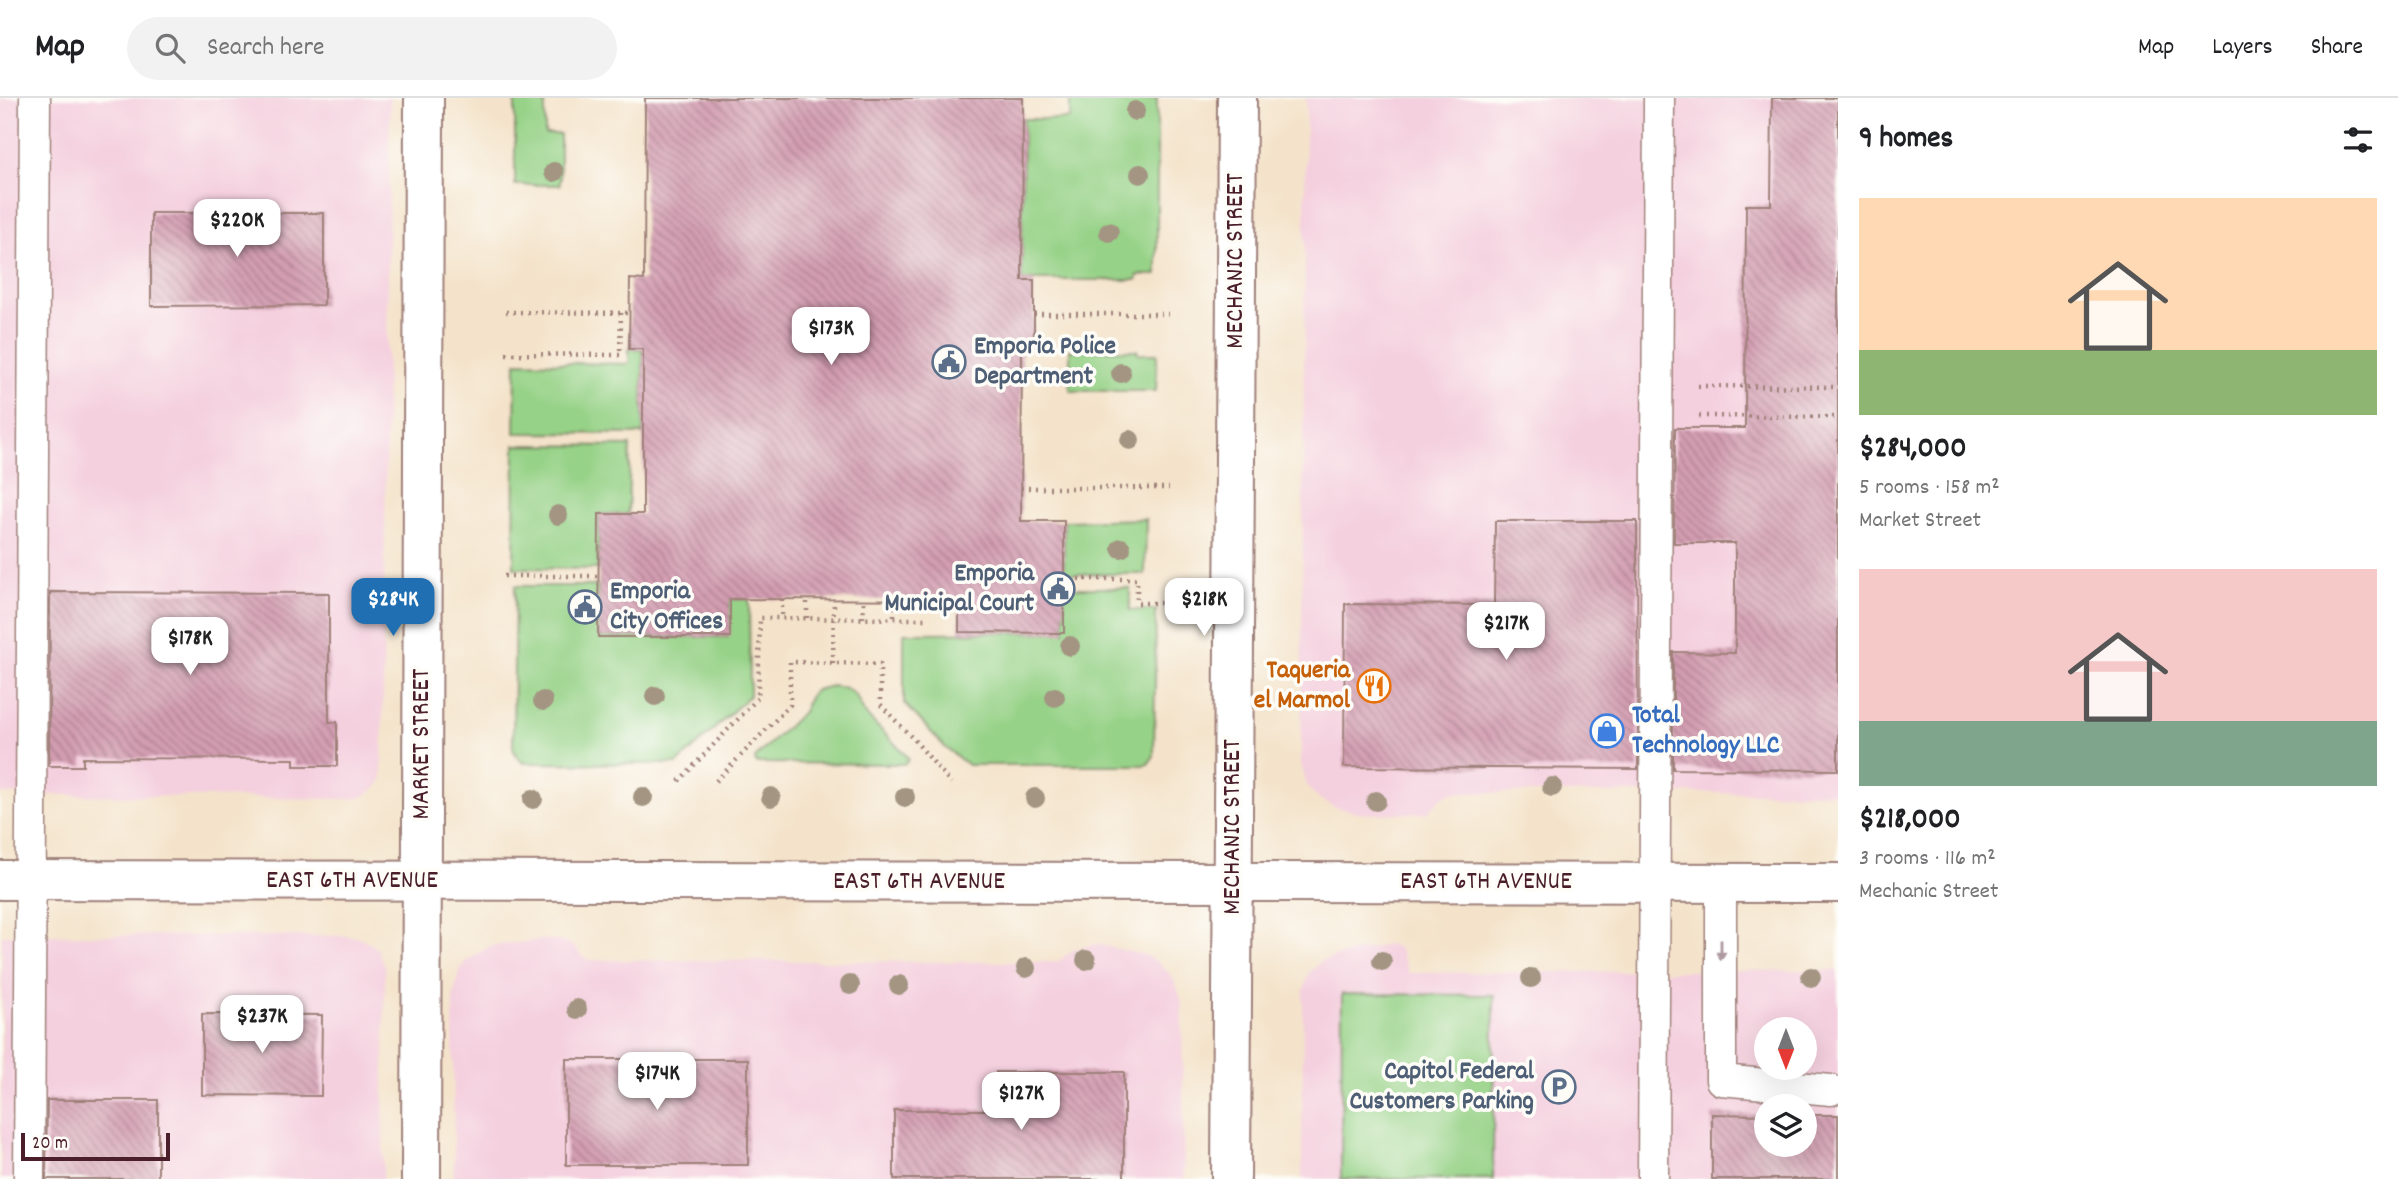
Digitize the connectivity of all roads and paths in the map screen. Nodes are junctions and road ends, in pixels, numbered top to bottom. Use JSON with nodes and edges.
{"nodes":[{"id":1,"x":35,"y":98,"type":"edge"},
{"id":2,"x":424,"y":98,"type":"edge"},
{"id":3,"x":1237,"y":98,"type":"edge"},
{"id":4,"x":1659,"y":98,"type":"edge"},
{"id":5,"x":506,"y":312,"type":"dead end"},
{"id":6,"x":621,"y":313,"type":"junction"},
{"id":7,"x":630,"y":313,"type":"dead end"},
{"id":8,"x":1034,"y":314,"type":"dead end"},
{"id":9,"x":1168,"y":314,"type":"dead end"},
{"id":10,"x":506,"y":354,"type":"dead end"},
{"id":11,"x":1692,"y":386,"type":"dead end"},
{"id":12,"x":1700,"y":386,"type":"junction"},
{"id":13,"x":1838,"y":387,"type":"edge"},
{"id":14,"x":1700,"y":396,"type":"dead end"},
{"id":15,"x":1700,"y":406,"type":"dead end"},
{"id":16,"x":1838,"y":417,"type":"edge"},
{"id":17,"x":1021,"y":488,"type":"dead end"},
{"id":18,"x":1169,"y":488,"type":"dead end"},
{"id":19,"x":504,"y":576,"type":"dead end"},
{"id":20,"x":598,"y":576,"type":"dead end"},
{"id":21,"x":1064,"y":579,"type":"dead end"},
{"id":22,"x":782,"y":599,"type":"dead end"},
{"id":23,"x":807,"y":599,"type":"dead end"},
{"id":24,"x":834,"y":599,"type":"dead end"},
{"id":25,"x":864,"y":600,"type":"dead end"},
{"id":26,"x":894,"y":600,"type":"dead end"},
{"id":27,"x":1169,"y":604,"type":"dead end"},
{"id":28,"x":782,"y":618,"type":"junction"},
{"id":29,"x":807,"y":618,"type":"junction"},
{"id":30,"x":834,"y":618,"type":"junction"},
{"id":31,"x":863,"y":618,"type":"junction"},
{"id":32,"x":894,"y":618,"type":"junction"},
{"id":33,"x":929,"y":619,"type":"dead end"},
{"id":34,"x":833,"y":663,"type":"junction"},
{"id":35,"x":679,"y":781,"type":"dead end"},
{"id":36,"x":716,"y":781,"type":"dead end"},
{"id":37,"x":951,"y":783,"type":"dead end"},
{"id":38,"x":16,"y":880,"type":"edge"},
{"id":39,"x":421,"y":881,"type":"junction"},
{"id":40,"x":1233,"y":882,"type":"junction"},
{"id":41,"x":1654,"y":882,"type":"junction"},
{"id":42,"x":1721,"y":882,"type":"junction"},
{"id":43,"x":1838,"y":883,"type":"edge"},
{"id":44,"x":1831,"y":1090,"type":"dead end"},
{"id":45,"x":29,"y":1179,"type":"edge"},
{"id":46,"x":421,"y":1179,"type":"edge"},
{"id":47,"x":1231,"y":1179,"type":"edge"},
{"id":48,"x":1653,"y":1179,"type":"edge"}],
"edges":[{"from":1,"to":38,"type":"lane"},
{"from":2,"to":39,"type":"street","name":"MARKET STREET"},
{"from":3,"to":40,"type":"street","name":"MECHANIC STREET"},
{"from":4,"to":41,"type":"lane"},
{"from":5,"to":6,"type":"path"},
{"from":6,"to":7,"type":"path"},
{"from":6,"to":10,"type":"path"},
{"from":8,"to":9,"type":"path"},
{"from":11,"to":12,"type":"path"},
{"from":12,"to":13,"type":"path"},
{"from":12,"to":14,"type":"path"},
{"from":15,"to":16,"type":"path"},
{"from":17,"to":18,"type":"path"},
{"from":19,"to":20,"type":"path"},
{"from":21,"to":27,"type":"path"},
{"from":22,"to":28,"type":"path"},
{"from":23,"to":29,"type":"path"},
{"from":24,"to":30,"type":"path"},
{"from":25,"to":31,"type":"path"},
{"from":26,"to":32,"type":"path"},
{"from":28,"to":29,"type":"path"},
{"from":28,"to":35,"type":"path"},
{"from":29,"to":30,"type":"path"},
{"from":30,"to":31,"type":"path"},
{"from":30,"to":34,"type":"path"},
{"from":31,"to":32,"type":"path"},
{"from":32,"to":33,"type":"path"},
{"from":34,"to":36,"type":"path"},
{"from":34,"to":37,"type":"path"},
{"from":38,"to":39,"type":"street","name":"EAST 6TH AVENUE"},
{"from":38,"to":45,"type":"lane"},
{"from":39,"to":40,"type":"street","name":"EAST 6TH AVENUE"},
{"from":39,"to":46,"type":"street","name":"MARKET STREET"},
{"from":40,"to":41,"type":"street","name":"EAST 6TH AVENUE"},
{"from":40,"to":47,"type":"street","name":"MECHANIC STREET"},
{"from":41,"to":42,"type":"street","name":"EAST 6TH AVENUE"},
{"from":41,"to":48,"type":"lane"},
{"from":42,"to":43,"type":"street","name":"EAST 6TH AVENUE"},
{"from":42,"to":44,"type":"lane","one_way":true}]}
